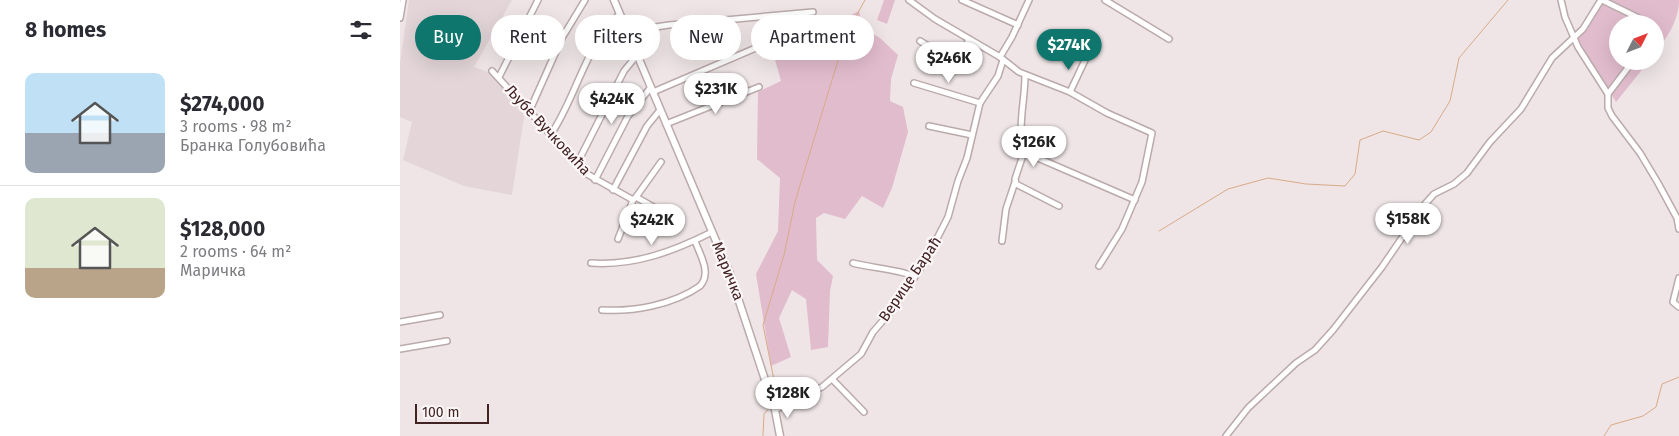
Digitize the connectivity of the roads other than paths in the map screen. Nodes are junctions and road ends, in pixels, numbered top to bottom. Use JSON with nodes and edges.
{"nodes":[{"id":1,"x":403,"y":0,"type":"edge"},
{"id":2,"x":538,"y":0,"type":"edge"},
{"id":3,"x":585,"y":0,"type":"edge"},
{"id":4,"x":614,"y":0,"type":"edge"},
{"id":5,"x":909,"y":0,"type":"edge"},
{"id":6,"x":962,"y":0,"type":"edge"},
{"id":7,"x":1029,"y":0,"type":"edge"},
{"id":8,"x":1104,"y":0,"type":"edge"},
{"id":9,"x":1561,"y":0,"type":"edge"},
{"id":10,"x":1601,"y":0,"type":"edge"},
{"id":11,"x":813,"y":12,"type":"dead end"},
{"id":12,"x":620,"y":14,"type":"joint"},
{"id":13,"x":1632,"y":15,"type":"edge"},
{"id":14,"x":400,"y":18,"type":"edge"},
{"id":15,"x":1018,"y":25,"type":"junction"},
{"id":16,"x":660,"y":26,"type":"edge"},
{"id":17,"x":1574,"y":37,"type":"junction"},
{"id":18,"x":969,"y":39,"type":"junction"},
{"id":19,"x":1169,"y":39,"type":"dead end"},
{"id":20,"x":920,"y":41,"type":"dead end"},
{"id":21,"x":751,"y":50,"type":"edge"},
{"id":22,"x":1002,"y":58,"type":"junction"},
{"id":23,"x":1086,"y":58,"type":"dead end"},
{"id":24,"x":633,"y":60,"type":"edge"},
{"id":25,"x":640,"y":60,"type":"edge"},
{"id":26,"x":959,"y":61,"type":"junction"},
{"id":27,"x":973,"y":68,"type":"dead end"},
{"id":28,"x":1626,"y":70,"type":"edge"},
{"id":29,"x":492,"y":71,"type":"dead end"},
{"id":30,"x":1025,"y":76,"type":"junction"},
{"id":31,"x":499,"y":77,"type":"junction"},
{"id":32,"x":914,"y":83,"type":"dead end"},
{"id":33,"x":758,"y":87,"type":"dead end"},
{"id":34,"x":652,"y":90,"type":"junction"},
{"id":35,"x":1070,"y":92,"type":"junction"},
{"id":36,"x":1608,"y":94,"type":"junction"},
{"id":37,"x":980,"y":103,"type":"junction"},
{"id":38,"x":660,"y":110,"type":"junction"},
{"id":39,"x":530,"y":112,"type":"junction"},
{"id":40,"x":666,"y":124,"type":"junction"},
{"id":41,"x":929,"y":126,"type":"dead end"},
{"id":42,"x":551,"y":134,"type":"junction"},
{"id":43,"x":972,"y":135,"type":"junction"},
{"id":44,"x":1024,"y":152,"type":"junction"},
{"id":45,"x":576,"y":162,"type":"junction"},
{"id":46,"x":661,"y":162,"type":"dead end"},
{"id":47,"x":595,"y":180,"type":"junction"},
{"id":48,"x":1015,"y":182,"type":"junction"},
{"id":49,"x":613,"y":190,"type":"junction"},
{"id":50,"x":634,"y":199,"type":"junction"},
{"id":51,"x":1135,"y":200,"type":"junction"},
{"id":52,"x":1059,"y":206,"type":"dead end"},
{"id":53,"x":662,"y":212,"type":"dead end"},
{"id":54,"x":1679,"y":229,"type":"edge"},
{"id":55,"x":712,"y":232,"type":"junction"},
{"id":56,"x":618,"y":239,"type":"dead end"},
{"id":57,"x":695,"y":241,"type":"junction"},
{"id":58,"x":1002,"y":241,"type":"dead end"},
{"id":59,"x":591,"y":263,"type":"dead end"},
{"id":60,"x":853,"y":263,"type":"dead end"},
{"id":61,"x":1099,"y":266,"type":"dead end"},
{"id":62,"x":914,"y":277,"type":"junction"},
{"id":63,"x":1679,"y":278,"type":"edge"},
{"id":64,"x":1679,"y":306,"type":"edge"},
{"id":65,"x":602,"y":310,"type":"dead end"},
{"id":66,"x":440,"y":315,"type":"dead end"},
{"id":67,"x":400,"y":322,"type":"edge"},
{"id":68,"x":448,"y":340,"type":"dead end"},
{"id":69,"x":400,"y":349,"type":"edge"},
{"id":70,"x":832,"y":379,"type":"junction"},
{"id":71,"x":774,"y":408,"type":"junction"},
{"id":72,"x":864,"y":412,"type":"dead end"},
{"id":73,"x":780,"y":436,"type":"edge"},
{"id":74,"x":1226,"y":436,"type":"edge"}],
"edges":[{"from":1,"to":14,"type":"street"},
{"from":2,"to":31,"type":"street"},
{"from":3,"to":39,"type":"street"},
{"from":4,"to":12,"type":"street","name":"Маричка"},
{"from":5,"to":18,"type":"street"},
{"from":6,"to":15,"type":"street"},
{"from":7,"to":15,"type":"street","name":"Верице Бараћ"},
{"from":8,"to":19,"type":"street"},
{"from":9,"to":17,"type":"street"},
{"from":10,"to":13,"type":"street"},
{"from":10,"to":17,"type":"street"},
{"from":11,"to":16,"type":"street"},
{"from":12,"to":42,"type":"street"},
{"from":15,"to":22,"type":"street","name":"Верице Бараћ"},
{"from":17,"to":36,"type":"street"},
{"from":17,"to":74,"type":"street"},
{"from":18,"to":22,"type":"street"},
{"from":18,"to":26,"type":"street"},
{"from":20,"to":26,"type":"street"},
{"from":21,"to":34,"type":"street"},
{"from":22,"to":30,"type":"street"},
{"from":22,"to":37,"type":"street","name":"Верице Бараћ"},
{"from":23,"to":35,"type":"street"},
{"from":24,"to":45,"type":"street"},
{"from":25,"to":34,"type":"street","name":"Маричка"},
{"from":26,"to":27,"type":"street"},
{"from":28,"to":36,"type":"street"},
{"from":29,"to":31,"type":"street","name":"Љубе Вучковића"},
{"from":30,"to":35,"type":"street"},
{"from":30,"to":44,"type":"street"},
{"from":31,"to":39,"type":"street","name":"Љубе Вучковића"},
{"from":32,"to":37,"type":"street"},
{"from":33,"to":40,"type":"street"},
{"from":34,"to":38,"type":"street","name":"Маричка"},
{"from":34,"to":47,"type":"street"},
{"from":35,"to":51,"type":"street"},
{"from":36,"to":54,"type":"street"},
{"from":37,"to":43,"type":"street","name":"Верице Бараћ"},
{"from":38,"to":40,"type":"street","name":"Маричка"},
{"from":38,"to":49,"type":"street"},
{"from":39,"to":42,"type":"street","name":"Љубе Вучковића"},
{"from":40,"to":55,"type":"street","name":"Маричка"},
{"from":41,"to":43,"type":"street"},
{"from":42,"to":45,"type":"street","name":"Љубе Вучковића"},
{"from":43,"to":62,"type":"street","name":"Верице Бараћ"},
{"from":44,"to":48,"type":"street"},
{"from":44,"to":51,"type":"street"},
{"from":45,"to":47,"type":"street","name":"Љубе Вучковића"},
{"from":46,"to":50,"type":"street"},
{"from":47,"to":49,"type":"street","name":"Љубе Вучковића"},
{"from":48,"to":52,"type":"street"},
{"from":48,"to":58,"type":"street"},
{"from":49,"to":50,"type":"street","name":"Љубе Вучковића"},
{"from":50,"to":53,"type":"street","name":"Љубе Вучковића"},
{"from":50,"to":56,"type":"street"},
{"from":51,"to":61,"type":"street"},
{"from":55,"to":57,"type":"street"},
{"from":55,"to":71,"type":"street","name":"Маричка"},
{"from":57,"to":59,"type":"street"},
{"from":57,"to":65,"type":"street"},
{"from":60,"to":62,"type":"street"},
{"from":62,"to":70,"type":"street","name":"Верице Бараћ"},
{"from":63,"to":64,"type":"street"},
{"from":66,"to":67,"type":"street"},
{"from":68,"to":69,"type":"street"},
{"from":70,"to":71,"type":"street","name":"Верице Бараћ"},
{"from":70,"to":72,"type":"street"},
{"from":71,"to":73,"type":"street","name":"Маричка"}]}
